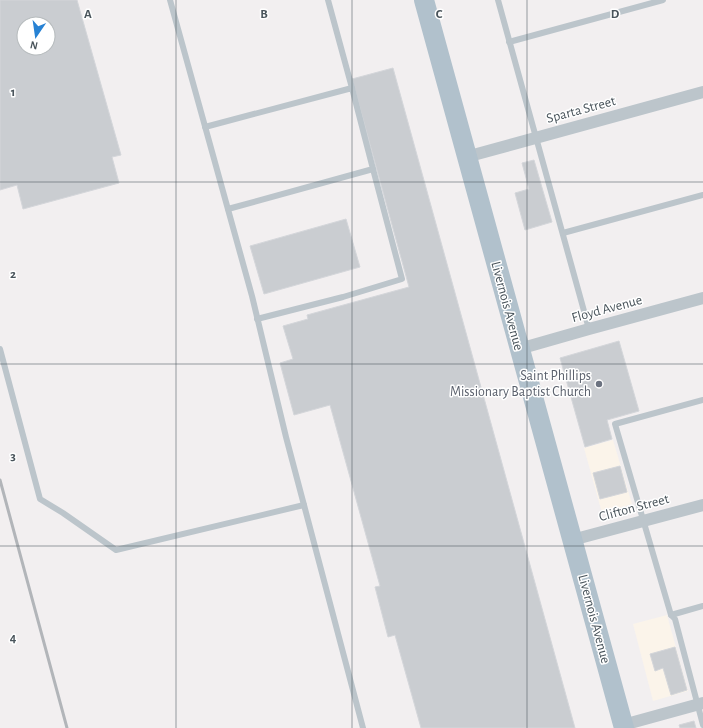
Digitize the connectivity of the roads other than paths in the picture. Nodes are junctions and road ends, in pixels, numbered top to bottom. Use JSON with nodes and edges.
{"nodes":[{"id":1,"x":170,"y":0,"type":"edge"},
{"id":2,"x":328,"y":0,"type":"edge"},
{"id":3,"x":424,"y":0,"type":"edge"},
{"id":4,"x":498,"y":0,"type":"edge"},
{"id":5,"x":663,"y":0,"type":"edge"},
{"id":6,"x":510,"y":42,"type":"junction"},
{"id":7,"x":352,"y":88,"type":"junction"},
{"id":8,"x":703,"y":92,"type":"edge"},
{"id":9,"x":205,"y":127,"type":"junction"},
{"id":10,"x":536,"y":138,"type":"junction"},
{"id":11,"x":466,"y":157,"type":"junction"},
{"id":12,"x":373,"y":169,"type":"junction"},
{"id":13,"x":703,"y":195,"type":"edge"},
{"id":14,"x":228,"y":209,"type":"junction"},
{"id":15,"x":562,"y":233,"type":"junction"},
{"id":16,"x":703,"y":298,"type":"edge"},
{"id":17,"x":257,"y":319,"type":"junction"},
{"id":18,"x":589,"y":329,"type":"junction"},
{"id":19,"x":0,"y":349,"type":"edge"},
{"id":20,"x":519,"y":349,"type":"junction"},
{"id":21,"x":703,"y":400,"type":"edge"},
{"id":22,"x":304,"y":505,"type":"junction"},
{"id":23,"x":703,"y":505,"type":"edge"},
{"id":24,"x":643,"y":521,"type":"junction"},
{"id":25,"x":572,"y":540,"type":"junction"},
{"id":26,"x":703,"y":606,"type":"edge"},
{"id":27,"x":671,"y":615,"type":"junction"},
{"id":28,"x":700,"y":704,"type":"edge"},
{"id":29,"x":703,"y":725,"type":"edge"},
{"id":30,"x":623,"y":726,"type":"edge"},
{"id":31,"x":363,"y":728,"type":"edge"}],
"edges":[{"from":1,"to":9,"type":"lane"},
{"from":2,"to":7,"type":"lane"},
{"from":3,"to":11,"type":"main road","name":"Livernois Avenue"},
{"from":4,"to":6,"type":"lane"},
{"from":5,"to":6,"type":"lane"},
{"from":6,"to":10,"type":"lane"},
{"from":7,"to":9,"type":"lane"},
{"from":7,"to":12,"type":"lane"},
{"from":8,"to":10,"type":"street","name":"Sparta Street"},
{"from":9,"to":14,"type":"lane"},
{"from":10,"to":11,"type":"street","name":"Sparta Street"},
{"from":10,"to":15,"type":"lane"},
{"from":11,"to":20,"type":"main road","name":"Livernois Avenue"},
{"from":12,"to":14,"type":"lane"},
{"from":12,"to":17,"type":"lane"},
{"from":13,"to":15,"type":"lane"},
{"from":14,"to":17,"type":"lane"},
{"from":15,"to":18,"type":"lane"},
{"from":16,"to":18,"type":"street","name":"Floyd Avenue"},
{"from":17,"to":22,"type":"lane"},
{"from":18,"to":20,"type":"street","name":"Floyd Avenue"},
{"from":19,"to":22,"type":"lane"},
{"from":20,"to":25,"type":"main road","name":"Livernois Avenue"},
{"from":21,"to":24,"type":"lane"},
{"from":22,"to":31,"type":"lane"},
{"from":23,"to":24,"type":"street","name":"Clifton Street"},
{"from":24,"to":25,"type":"street","name":"Clifton Street"},
{"from":24,"to":27,"type":"lane"},
{"from":25,"to":30,"type":"main road","name":"Livernois Avenue"},
{"from":26,"to":27,"type":"lane"},
{"from":27,"to":28,"type":"lane"},
{"from":28,"to":29,"type":"lane"},
{"from":28,"to":30,"type":"street"}]}
